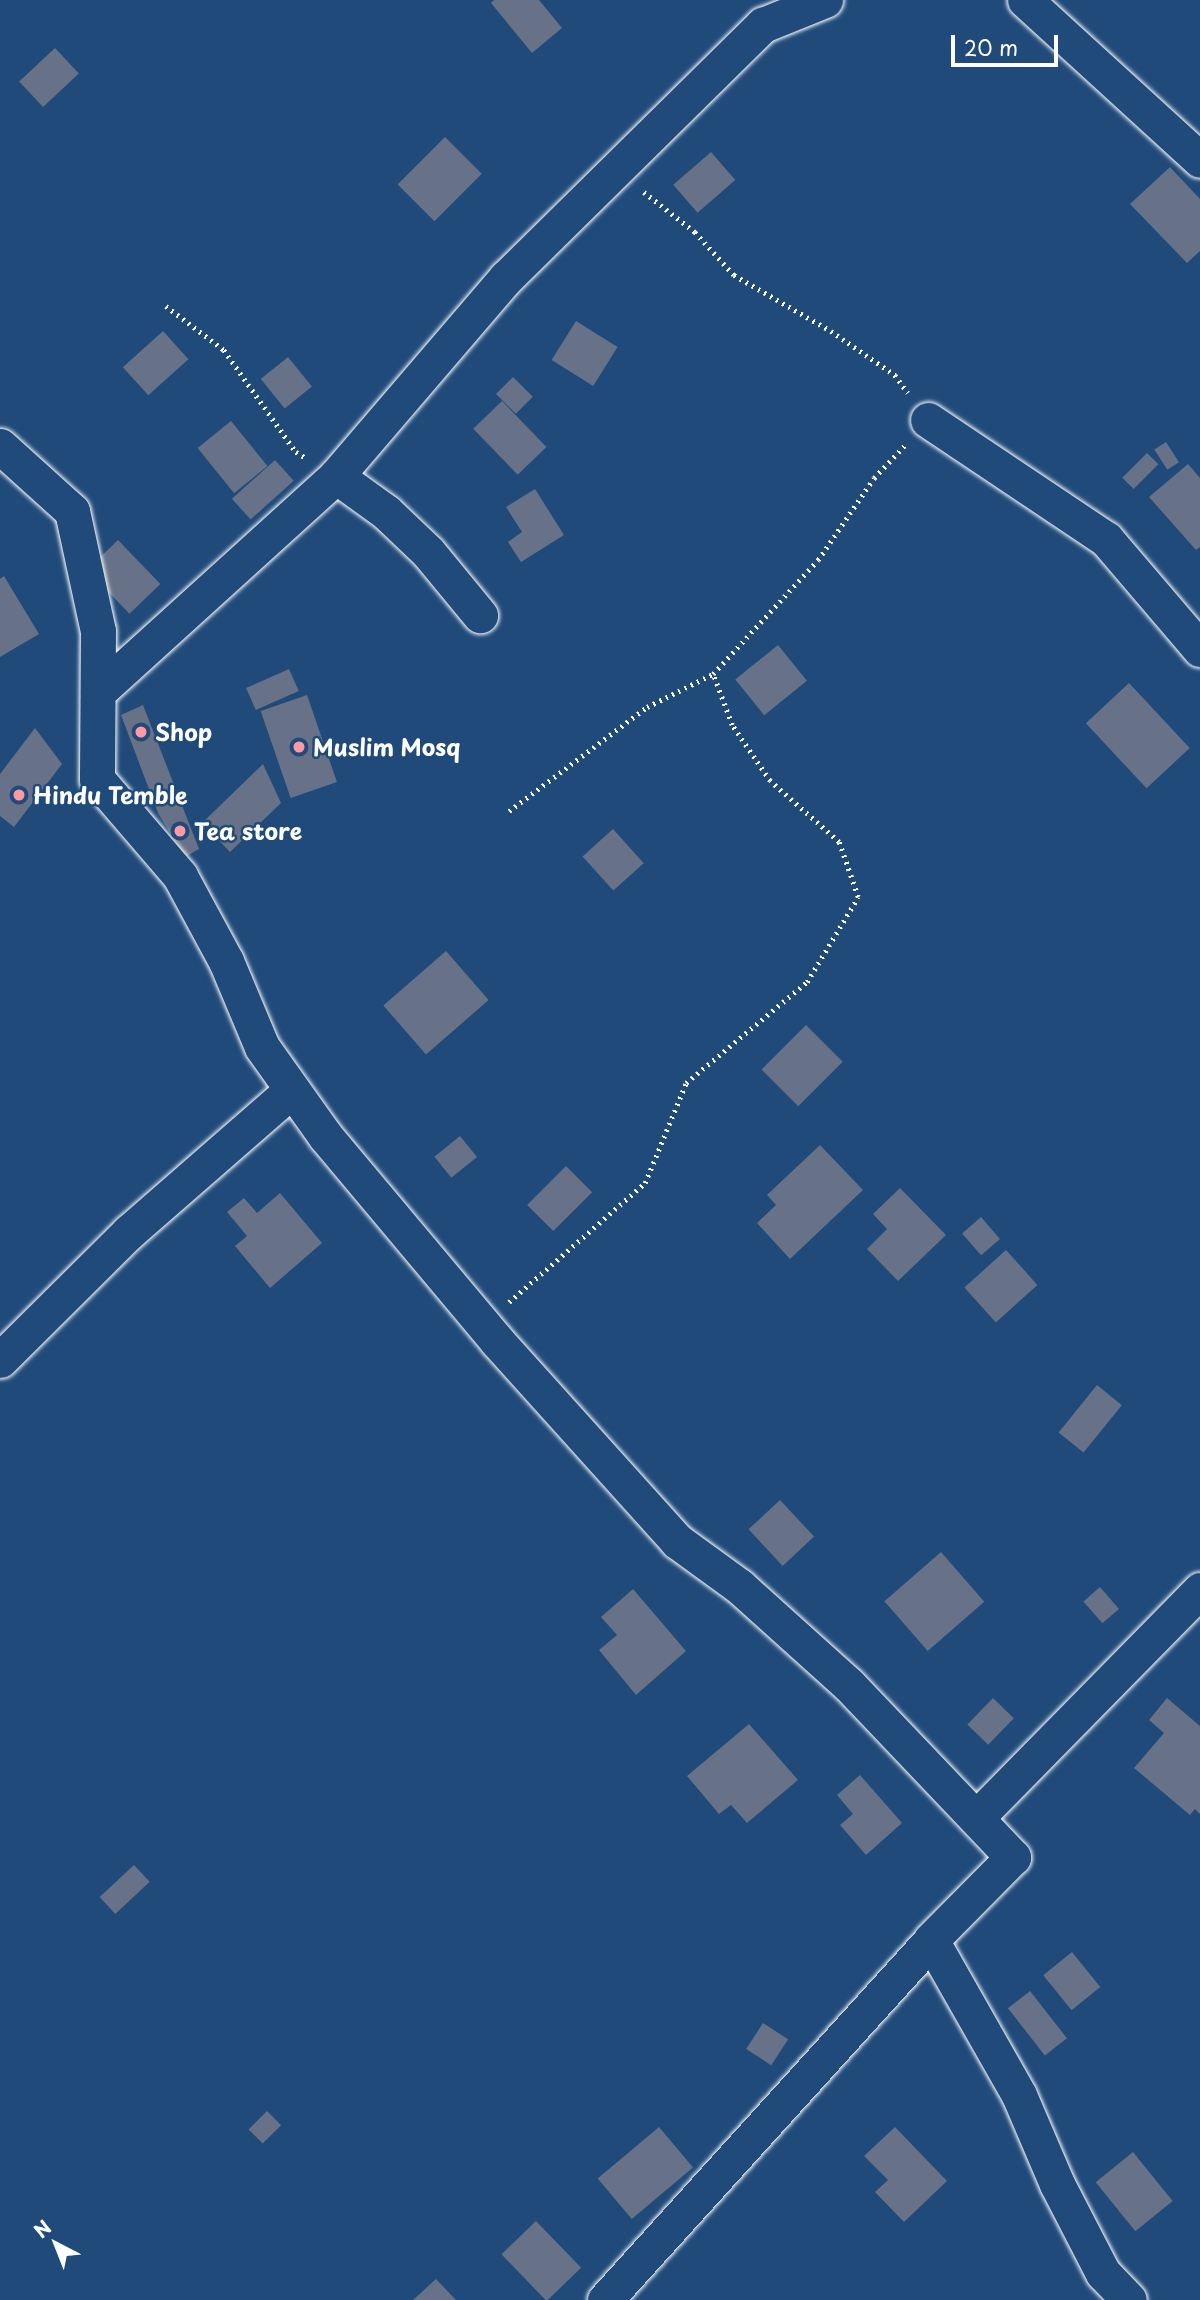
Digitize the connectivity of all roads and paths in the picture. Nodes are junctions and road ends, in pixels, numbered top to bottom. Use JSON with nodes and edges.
{"nodes":[{"id":1,"x":825,"y":0,"type":"edge"},
{"id":2,"x":1025,"y":0,"type":"edge"},
{"id":3,"x":1200,"y":160,"type":"edge"},
{"id":4,"x":616,"y":169,"type":"junction"},
{"id":5,"x":166,"y":306,"type":"dead end"},
{"id":6,"x":928,"y":420,"type":"junction"},
{"id":7,"x":0,"y":446,"type":"edge"},
{"id":8,"x":336,"y":476,"type":"junction"},
{"id":9,"x":480,"y":615,"type":"dead end"},
{"id":10,"x":1200,"y":649,"type":"edge"},
{"id":11,"x":713,"y":674,"type":"junction"},
{"id":12,"x":98,"y":692,"type":"junction"},
{"id":13,"x":509,"y":811,"type":"dead end"},
{"id":14,"x":292,"y":1090,"type":"junction"},
{"id":15,"x":481,"y":1323,"type":"junction"},
{"id":16,"x":0,"y":1360,"type":"edge"},
{"id":17,"x":1200,"y":1590,"type":"edge"},
{"id":18,"x":978,"y":1816,"type":"junction"},
{"id":19,"x":930,"y":1940,"type":"junction"},
{"id":20,"x":606,"y":2300,"type":"edge"},
{"id":21,"x":1129,"y":2300,"type":"edge"}],
"edges":[{"from":1,"to":4,"type":"street"},
{"from":2,"to":3,"type":"street"},
{"from":4,"to":6,"type":"path"},
{"from":4,"to":8,"type":"street"},
{"from":5,"to":8,"type":"path"},
{"from":6,"to":10,"type":"street"},
{"from":6,"to":11,"type":"path"},
{"from":7,"to":12,"type":"street"},
{"from":8,"to":9,"type":"street"},
{"from":8,"to":12,"type":"street"},
{"from":11,"to":13,"type":"path"},
{"from":11,"to":15,"type":"path"},
{"from":12,"to":14,"type":"street"},
{"from":14,"to":15,"type":"street"},
{"from":14,"to":16,"type":"street"},
{"from":15,"to":18,"type":"street"},
{"from":17,"to":18,"type":"street"},
{"from":18,"to":19,"type":"street"},
{"from":19,"to":20,"type":"street"},
{"from":19,"to":21,"type":"street"}]}
